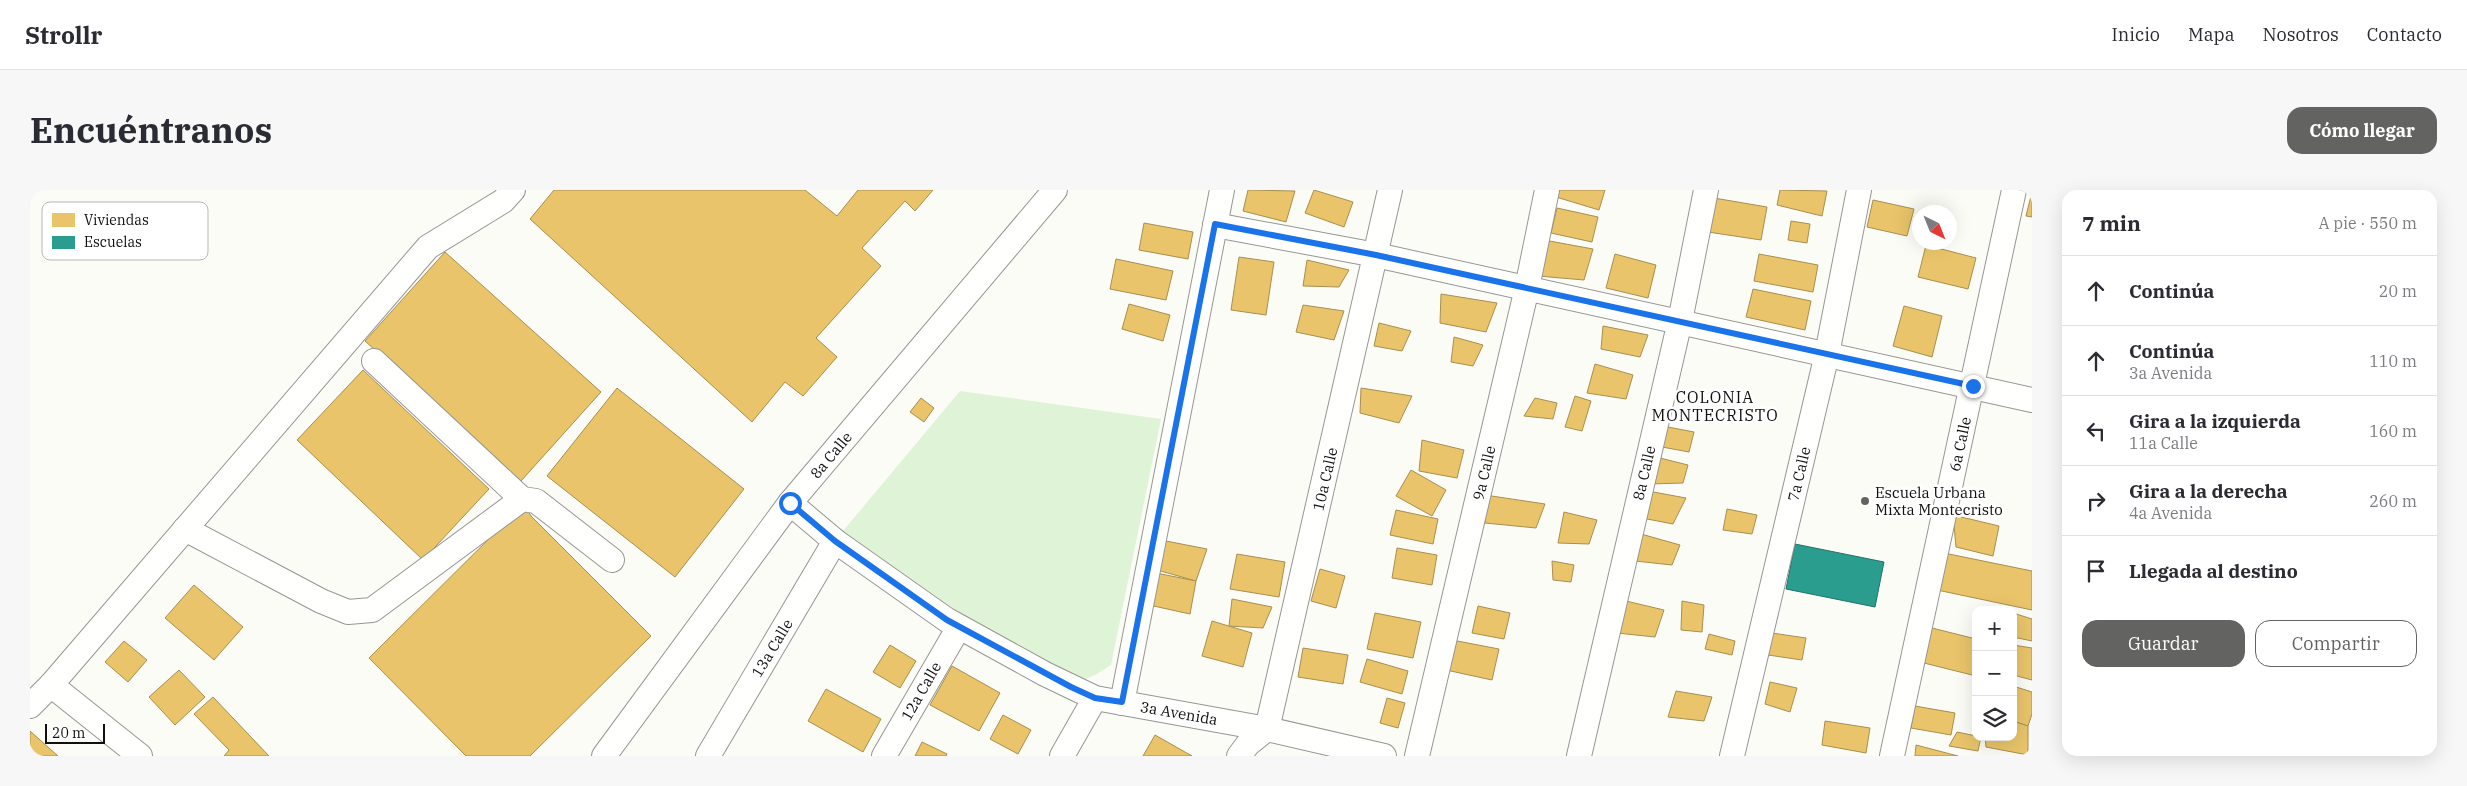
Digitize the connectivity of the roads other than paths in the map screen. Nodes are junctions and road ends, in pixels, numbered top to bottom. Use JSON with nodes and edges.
{"nodes":[{"id":1,"x":513,"y":190,"type":"edge"},
{"id":2,"x":1055,"y":190,"type":"edge"},
{"id":3,"x":1222,"y":190,"type":"edge"},
{"id":4,"x":1390,"y":190,"type":"edge"},
{"id":5,"x":1547,"y":190,"type":"edge"},
{"id":6,"x":1706,"y":190,"type":"edge"},
{"id":7,"x":1860,"y":190,"type":"edge"},
{"id":8,"x":2014,"y":190,"type":"edge"},
{"id":9,"x":1215,"y":224,"type":"junction"},
{"id":10,"x":1376,"y":255,"type":"junction"},
{"id":11,"x":1527,"y":288,"type":"junction"},
{"id":12,"x":1680,"y":321,"type":"junction"},
{"id":13,"x":1827,"y":354,"type":"junction"},
{"id":14,"x":374,"y":361,"type":"dead end"},
{"id":15,"x":1973,"y":386,"type":"junction"},
{"id":16,"x":2032,"y":400,"type":"edge"},
{"id":17,"x":522,"y":498,"type":"junction"},
{"id":18,"x":790,"y":503,"type":"junction"},
{"id":19,"x":185,"y":529,"type":"junction"},
{"id":20,"x":835,"y":541,"type":"junction"},
{"id":21,"x":612,"y":560,"type":"dead end"},
{"id":22,"x":959,"y":627,"type":"junction"},
{"id":23,"x":51,"y":685,"type":"junction"},
{"id":24,"x":1095,"y":698,"type":"junction"},
{"id":25,"x":1122,"y":702,"type":"junction"},
{"id":26,"x":30,"y":706,"type":"edge"},
{"id":27,"x":1267,"y":729,"type":"junction"},
{"id":28,"x":140,"y":756,"type":"edge"},
{"id":29,"x":604,"y":756,"type":"edge"},
{"id":30,"x":708,"y":756,"type":"edge"},
{"id":31,"x":884,"y":756,"type":"edge"},
{"id":32,"x":1062,"y":756,"type":"edge"},
{"id":33,"x":1239,"y":756,"type":"edge"},
{"id":34,"x":1384,"y":756,"type":"edge"},
{"id":35,"x":1417,"y":756,"type":"edge"},
{"id":36,"x":1579,"y":756,"type":"edge"},
{"id":37,"x":1732,"y":756,"type":"edge"},
{"id":38,"x":1892,"y":756,"type":"edge"}],
"edges":[{"from":1,"to":19,"type":"street"},
{"from":2,"to":18,"type":"street","name":"8a Calle"},
{"from":3,"to":9,"type":"street"},
{"from":4,"to":10,"type":"street","name":"10a Calle"},
{"from":5,"to":11,"type":"street","name":"9a Calle"},
{"from":6,"to":12,"type":"street","name":"8a Calle"},
{"from":7,"to":13,"type":"street","name":"7a Calle"},
{"from":8,"to":15,"type":"street","name":"6a Calle"},
{"from":9,"to":10,"type":"street"},
{"from":9,"to":25,"type":"street"},
{"from":10,"to":11,"type":"street"},
{"from":10,"to":27,"type":"street","name":"10a Calle"},
{"from":11,"to":12,"type":"street"},
{"from":11,"to":35,"type":"street","name":"9a Calle"},
{"from":12,"to":13,"type":"street"},
{"from":12,"to":36,"type":"street","name":"8a Calle"},
{"from":13,"to":15,"type":"street"},
{"from":13,"to":37,"type":"street","name":"7a Calle"},
{"from":14,"to":17,"type":"street"},
{"from":15,"to":16,"type":"street"},
{"from":15,"to":38,"type":"street","name":"6a Calle"},
{"from":17,"to":19,"type":"street"},
{"from":17,"to":21,"type":"street"},
{"from":18,"to":20,"type":"street","name":"3a Avenida"},
{"from":18,"to":29,"type":"street","name":"8a Calle"},
{"from":19,"to":23,"type":"street"},
{"from":20,"to":22,"type":"street","name":"3a Avenida"},
{"from":20,"to":30,"type":"street","name":"13a Calle"},
{"from":22,"to":24,"type":"street","name":"3a Avenida"},
{"from":22,"to":31,"type":"street","name":"12a Calle"},
{"from":23,"to":26,"type":"street"},
{"from":23,"to":28,"type":"street"},
{"from":24,"to":25,"type":"street","name":"3a Avenida"},
{"from":24,"to":32,"type":"street"},
{"from":25,"to":27,"type":"street","name":"3a Avenida"},
{"from":27,"to":33,"type":"street"},
{"from":27,"to":34,"type":"street","name":"3a Avenida"}]}
